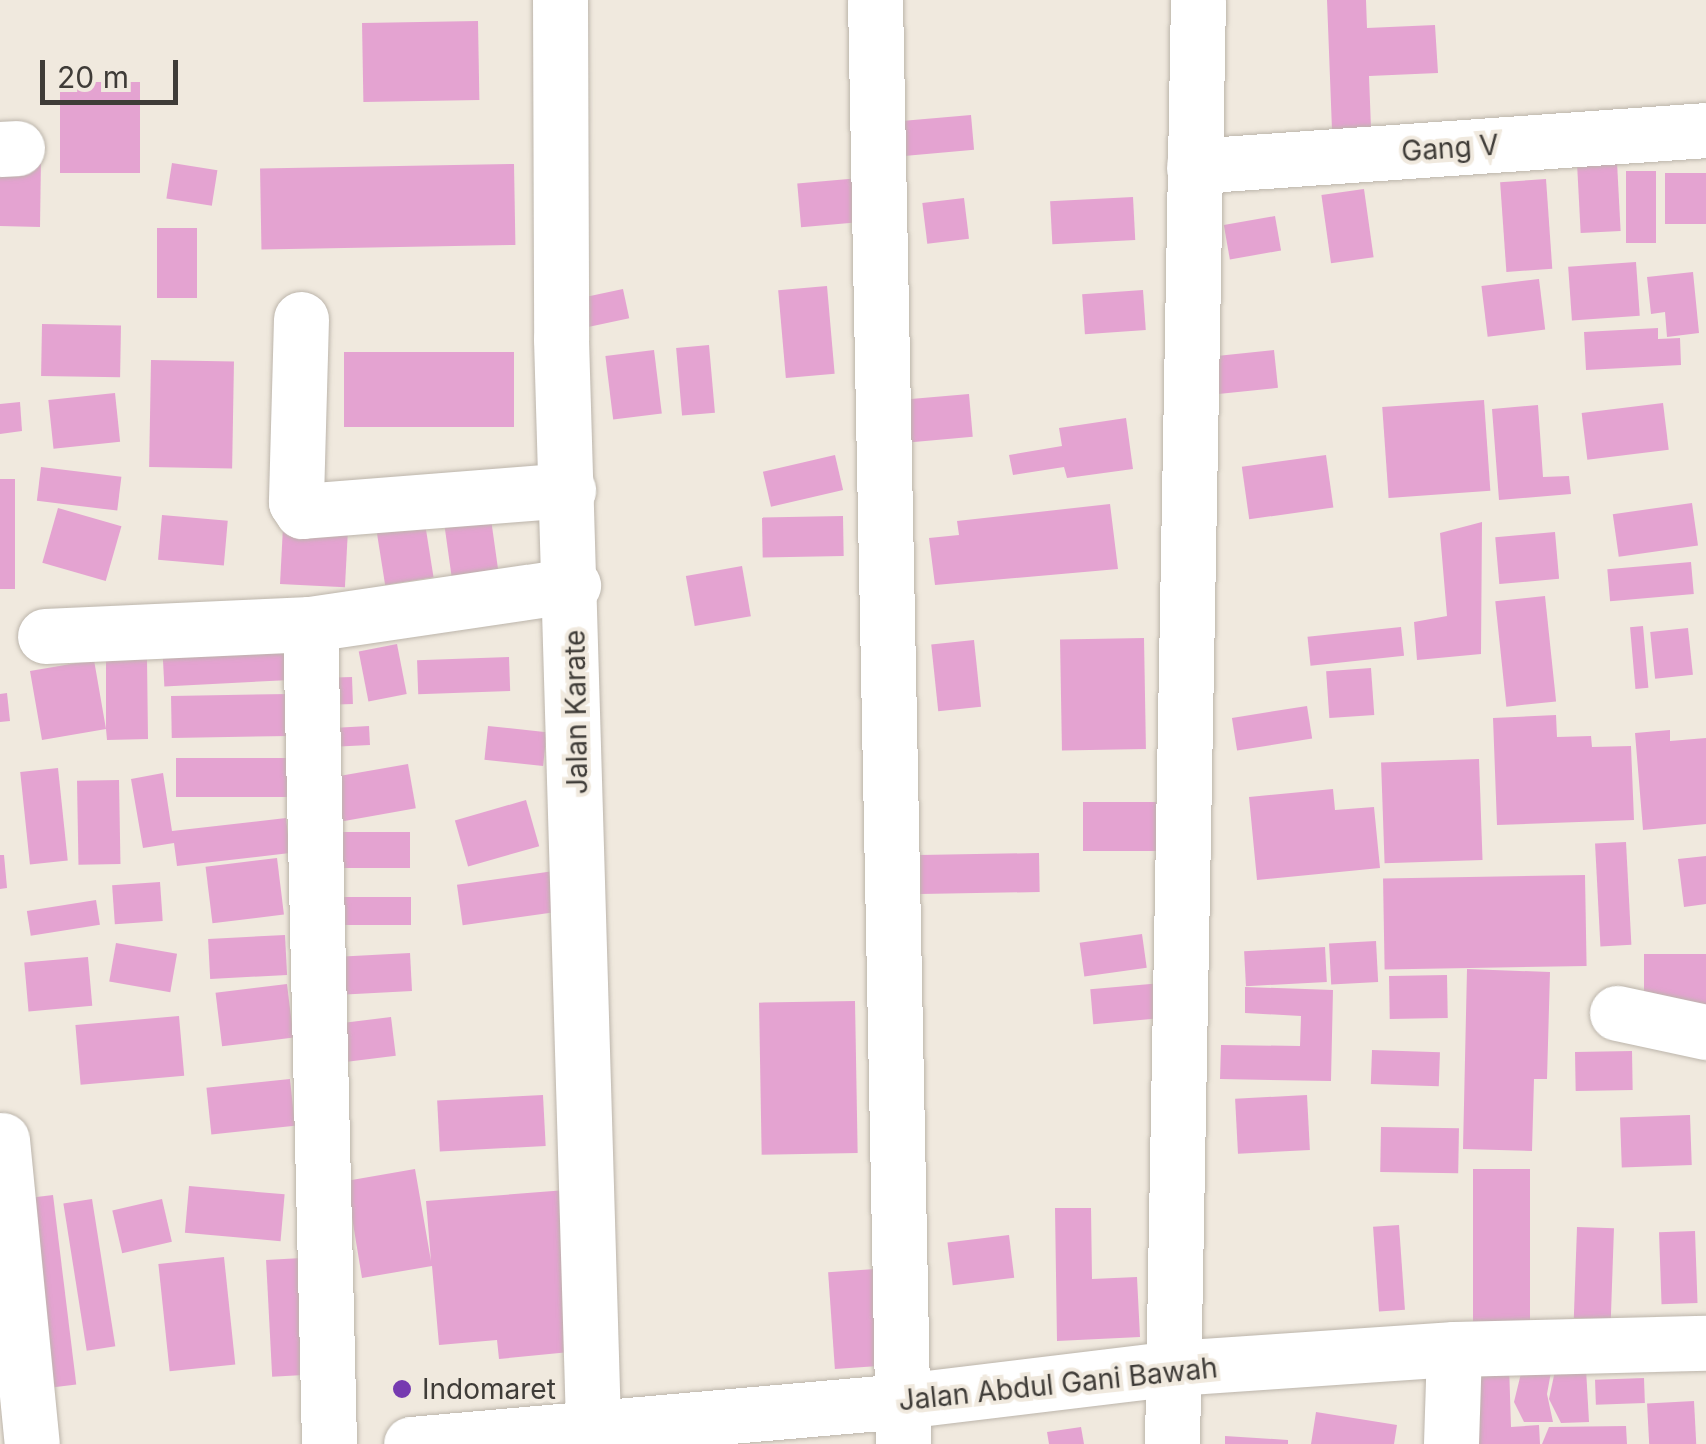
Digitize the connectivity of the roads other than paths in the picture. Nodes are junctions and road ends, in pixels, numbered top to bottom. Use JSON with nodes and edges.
{"nodes":[{"id":1,"x":560,"y":0,"type":"edge"},
{"id":2,"x":875,"y":0,"type":"edge"},
{"id":3,"x":1198,"y":0,"type":"edge"},
{"id":4,"x":1706,"y":130,"type":"edge"},
{"id":5,"x":1194,"y":166,"type":"junction"},
{"id":6,"x":301,"y":319,"type":"dead end"},
{"id":7,"x":568,"y":490,"type":"junction"},
{"id":8,"x":573,"y":586,"type":"junction"},
{"id":9,"x":310,"y":624,"type":"junction"},
{"id":10,"x":45,"y":636,"type":"dead end"},
{"id":11,"x":1617,"y":1014,"type":"dead end"},
{"id":12,"x":1706,"y":1032,"type":"edge"},
{"id":13,"x":2,"y":1140,"type":"edge"},
{"id":14,"x":1706,"y":1343,"type":"edge"},
{"id":15,"x":1454,"y":1349,"type":"junction"},
{"id":16,"x":1174,"y":1368,"type":"junction"},
{"id":17,"x":903,"y":1423,"type":"edge"},
{"id":18,"x":593,"y":1424,"type":"junction"},
{"id":19,"x":32,"y":1444,"type":"edge"},
{"id":20,"x":330,"y":1444,"type":"edge"},
{"id":21,"x":411,"y":1444,"type":"edge"},
{"id":22,"x":1172,"y":1444,"type":"edge"},
{"id":23,"x":1451,"y":1444,"type":"edge"}],
"edges":[{"from":1,"to":7,"type":"street","name":"Jalan Karate"},
{"from":2,"to":17,"type":"street"},
{"from":3,"to":5,"type":"street"},
{"from":4,"to":5,"type":"street","name":"Gang V"},
{"from":5,"to":16,"type":"street"},
{"from":6,"to":7,"type":"street"},
{"from":7,"to":8,"type":"street","name":"Jalan Karate"},
{"from":8,"to":9,"type":"street"},
{"from":8,"to":18,"type":"street","name":"Jalan Karate"},
{"from":9,"to":10,"type":"street"},
{"from":9,"to":20,"type":"street"},
{"from":11,"to":12,"type":"street"},
{"from":13,"to":19,"type":"street"},
{"from":14,"to":15,"type":"street","name":"Jalan Abdul Gani Bawah"},
{"from":15,"to":16,"type":"street","name":"Jalan Abdul Gani Bawah"},
{"from":15,"to":23,"type":"street"},
{"from":16,"to":17,"type":"street","name":"Jalan Abdul Gani Bawah"},
{"from":16,"to":22,"type":"street"},
{"from":17,"to":18,"type":"street","name":"Jalan Abdul Gani Bawah"},
{"from":18,"to":21,"type":"street","name":"Jalan Abdul Gani Bawah"}]}
